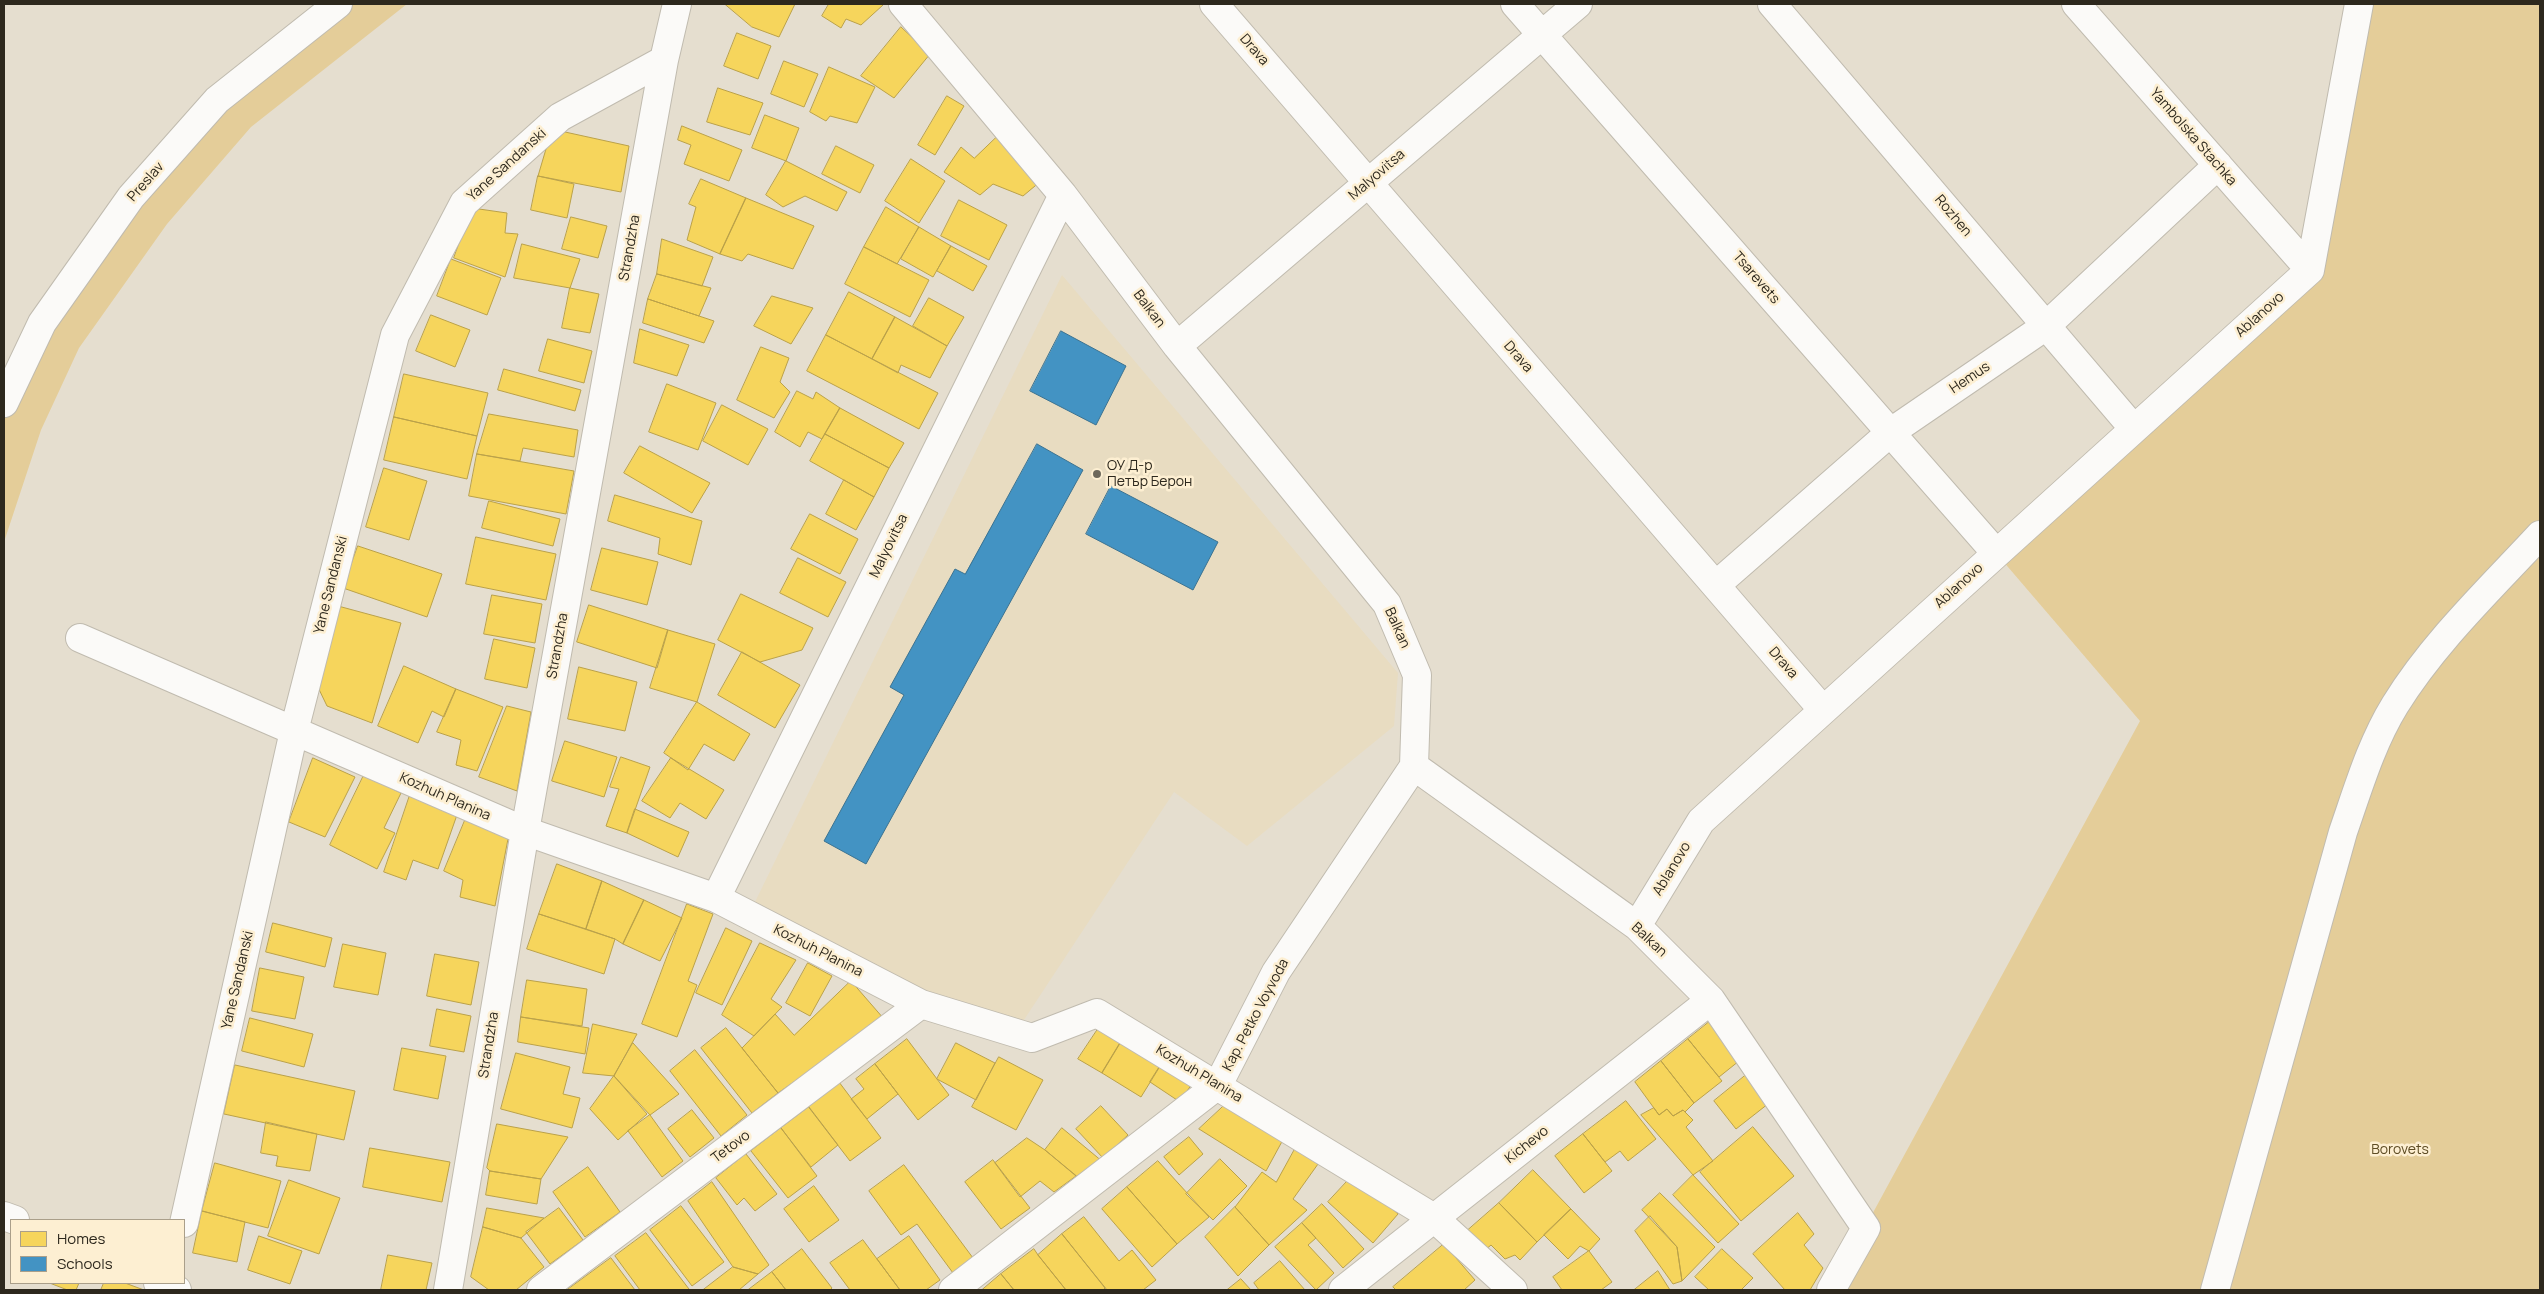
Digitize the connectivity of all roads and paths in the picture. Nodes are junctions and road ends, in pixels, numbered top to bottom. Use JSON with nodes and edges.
{"nodes":[{"id":1,"x":338,"y":4,"type":"edge"},
{"id":2,"x":677,"y":4,"type":"edge"},
{"id":3,"x":903,"y":4,"type":"edge"},
{"id":4,"x":1214,"y":4,"type":"edge"},
{"id":5,"x":1516,"y":4,"type":"edge"},
{"id":6,"x":1578,"y":4,"type":"edge"},
{"id":7,"x":1772,"y":4,"type":"edge"},
{"id":8,"x":2076,"y":4,"type":"edge"},
{"id":9,"x":2359,"y":4,"type":"edge"},
{"id":10,"x":1542,"y":34,"type":"junction"},
{"id":11,"x":664,"y":60,"type":"junction"},
{"id":12,"x":2218,"y":165,"type":"junction"},
{"id":13,"x":1368,"y":183,"type":"junction"},
{"id":14,"x":1063,"y":195,"type":"junction"},
{"id":15,"x":2310,"y":270,"type":"junction"},
{"id":16,"x":2046,"y":326,"type":"junction"},
{"id":17,"x":1177,"y":346,"type":"junction"},
{"id":18,"x":4,"y":403,"type":"edge"},
{"id":19,"x":2134,"y":429,"type":"junction"},
{"id":20,"x":1891,"y":432,"type":"junction"},
{"id":21,"x":2540,"y":535,"type":"edge"},
{"id":22,"x":1996,"y":553,"type":"junction"},
{"id":23,"x":1716,"y":586,"type":"junction"},
{"id":24,"x":80,"y":638,"type":"dead end"},
{"id":25,"x":1823,"y":710,"type":"junction"},
{"id":26,"x":294,"y":731,"type":"junction"},
{"id":27,"x":1414,"y":766,"type":"junction"},
{"id":28,"x":525,"y":831,"type":"junction"},
{"id":29,"x":716,"y":898,"type":"junction"},
{"id":30,"x":1637,"y":926,"type":"junction"},
{"id":31,"x":1711,"y":1000,"type":"junction"},
{"id":32,"x":921,"y":1004,"type":"junction"},
{"id":33,"x":1218,"y":1086,"type":"junction"},
{"id":34,"x":1434,"y":1218,"type":"junction"},
{"id":35,"x":185,"y":1219,"type":"edge"},
{"id":36,"x":448,"y":1290,"type":"edge"},
{"id":37,"x":541,"y":1290,"type":"edge"},
{"id":38,"x":953,"y":1290,"type":"edge"},
{"id":39,"x":1343,"y":1290,"type":"edge"},
{"id":40,"x":1514,"y":1290,"type":"edge"},
{"id":41,"x":1831,"y":1290,"type":"edge"},
{"id":42,"x":2215,"y":1290,"type":"edge"}],
"edges":[{"from":1,"to":18,"type":"street","name":"Preslav"},
{"from":2,"to":11,"type":"street","name":"Strandzha"},
{"from":3,"to":14,"type":"street","name":"Balkan"},
{"from":4,"to":13,"type":"street","name":"Drava"},
{"from":5,"to":10,"type":"street","name":"Tsarevets"},
{"from":6,"to":10,"type":"street","name":"Malyovitsa"},
{"from":7,"to":16,"type":"street","name":"Rozhen"},
{"from":8,"to":12,"type":"street","name":"Yambolska Stachka"},
{"from":9,"to":15,"type":"street"},
{"from":10,"to":13,"type":"street","name":"Malyovitsa"},
{"from":10,"to":20,"type":"street","name":"Tsarevets"},
{"from":11,"to":26,"type":"street","name":"Yane Sandanski"},
{"from":11,"to":28,"type":"street","name":"Strandzha"},
{"from":12,"to":15,"type":"street","name":"Yambolska Stachka"},
{"from":12,"to":16,"type":"street","name":"Hemus"},
{"from":13,"to":17,"type":"street","name":"Malyovitsa"},
{"from":13,"to":23,"type":"street","name":"Drava"},
{"from":14,"to":17,"type":"street","name":"Balkan"},
{"from":14,"to":29,"type":"street","name":"Malyovitsa"},
{"from":15,"to":19,"type":"street","name":"Ablanovo"},
{"from":16,"to":19,"type":"street","name":"Rozhen"},
{"from":16,"to":20,"type":"street","name":"Hemus"},
{"from":17,"to":27,"type":"street","name":"Balkan"},
{"from":19,"to":22,"type":"street","name":"Ablanovo"},
{"from":20,"to":22,"type":"street","name":"Tsarevets"},
{"from":20,"to":23,"type":"street","name":"Hemus"},
{"from":21,"to":42,"type":"street"},
{"from":22,"to":25,"type":"street","name":"Ablanovo"},
{"from":23,"to":25,"type":"street","name":"Drava"},
{"from":24,"to":26,"type":"street","name":"Kozhuh Planina"},
{"from":25,"to":30,"type":"street","name":"Ablanovo"},
{"from":26,"to":28,"type":"street","name":"Kozhuh Planina"},
{"from":26,"to":35,"type":"street","name":"Yane Sandanski"},
{"from":27,"to":30,"type":"street","name":"Balkan"},
{"from":27,"to":33,"type":"street","name":"Kap. Petko Voyvoda"},
{"from":28,"to":29,"type":"street","name":"Kozhuh Planina"},
{"from":28,"to":36,"type":"street","name":"Strandzha"},
{"from":29,"to":32,"type":"street","name":"Kozhuh Planina"},
{"from":30,"to":31,"type":"street","name":"Balkan"},
{"from":31,"to":34,"type":"street","name":"Kichevo"},
{"from":31,"to":41,"type":"street","name":"Balkan"},
{"from":32,"to":33,"type":"street","name":"Kozhuh Planina"},
{"from":32,"to":37,"type":"street","name":"Tetovo"},
{"from":33,"to":34,"type":"street","name":"Kozhuh Planina"},
{"from":33,"to":38,"type":"street","name":"Kap. Petko Voyvoda"},
{"from":34,"to":39,"type":"street","name":"Kichevo"},
{"from":34,"to":40,"type":"street","name":"Kozhuh Planina"}]}
